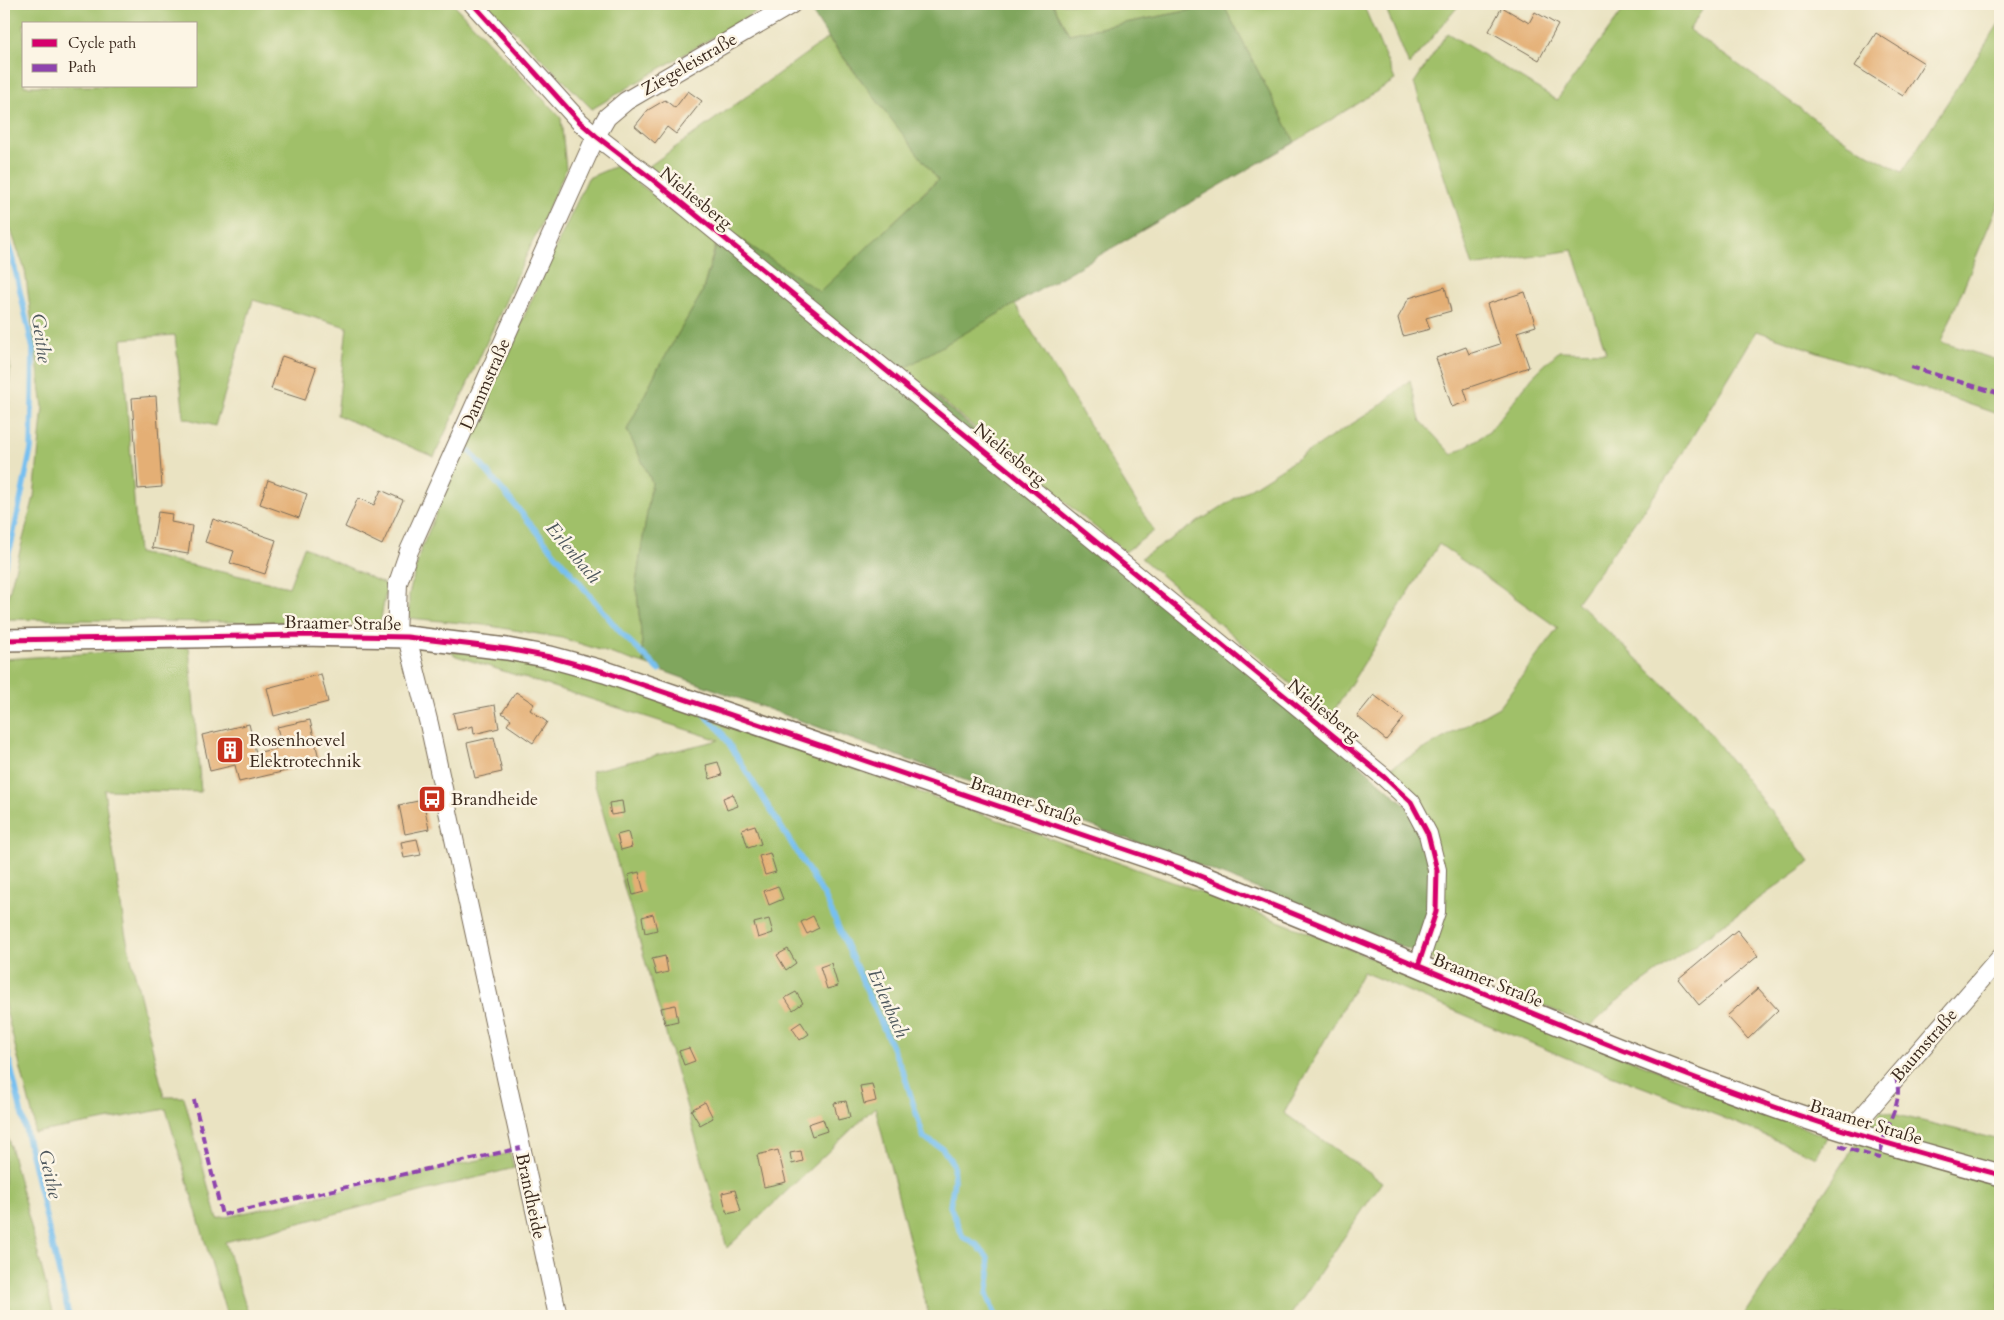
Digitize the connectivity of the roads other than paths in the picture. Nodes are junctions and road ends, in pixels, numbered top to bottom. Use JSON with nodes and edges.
{"nodes":[{"id":1,"x":473,"y":4,"type":"edge"},
{"id":2,"x":792,"y":4,"type":"edge"},
{"id":3,"x":596,"y":136,"type":"junction"},
{"id":4,"x":402,"y":637,"type":"junction"},
{"id":5,"x":4,"y":640,"type":"edge"},
{"id":6,"x":2000,"y":958,"type":"edge"},
{"id":7,"x":1418,"y":966,"type":"junction"},
{"id":8,"x":1849,"y":1132,"type":"junction"},
{"id":9,"x":2000,"y":1175,"type":"edge"},
{"id":10,"x":558,"y":1316,"type":"edge"}],
"edges":[{"from":1,"to":3,"type":"street","name":"Nieliesberg"},
{"from":2,"to":3,"type":"street","name":"Ziegeleistraße"},
{"from":3,"to":4,"type":"street","name":"Dammstraße"},
{"from":3,"to":7,"type":"street","name":"Nieliesberg"},
{"from":4,"to":5,"type":"street","name":"Braamer Straße"},
{"from":4,"to":7,"type":"street","name":"Braamer Straße"},
{"from":4,"to":10,"type":"street","name":"Brandheide"},
{"from":6,"to":8,"type":"street","name":"Baumstraße"},
{"from":7,"to":8,"type":"street","name":"Braamer Straße"},
{"from":8,"to":9,"type":"street","name":"Braamer Straße"}]}
